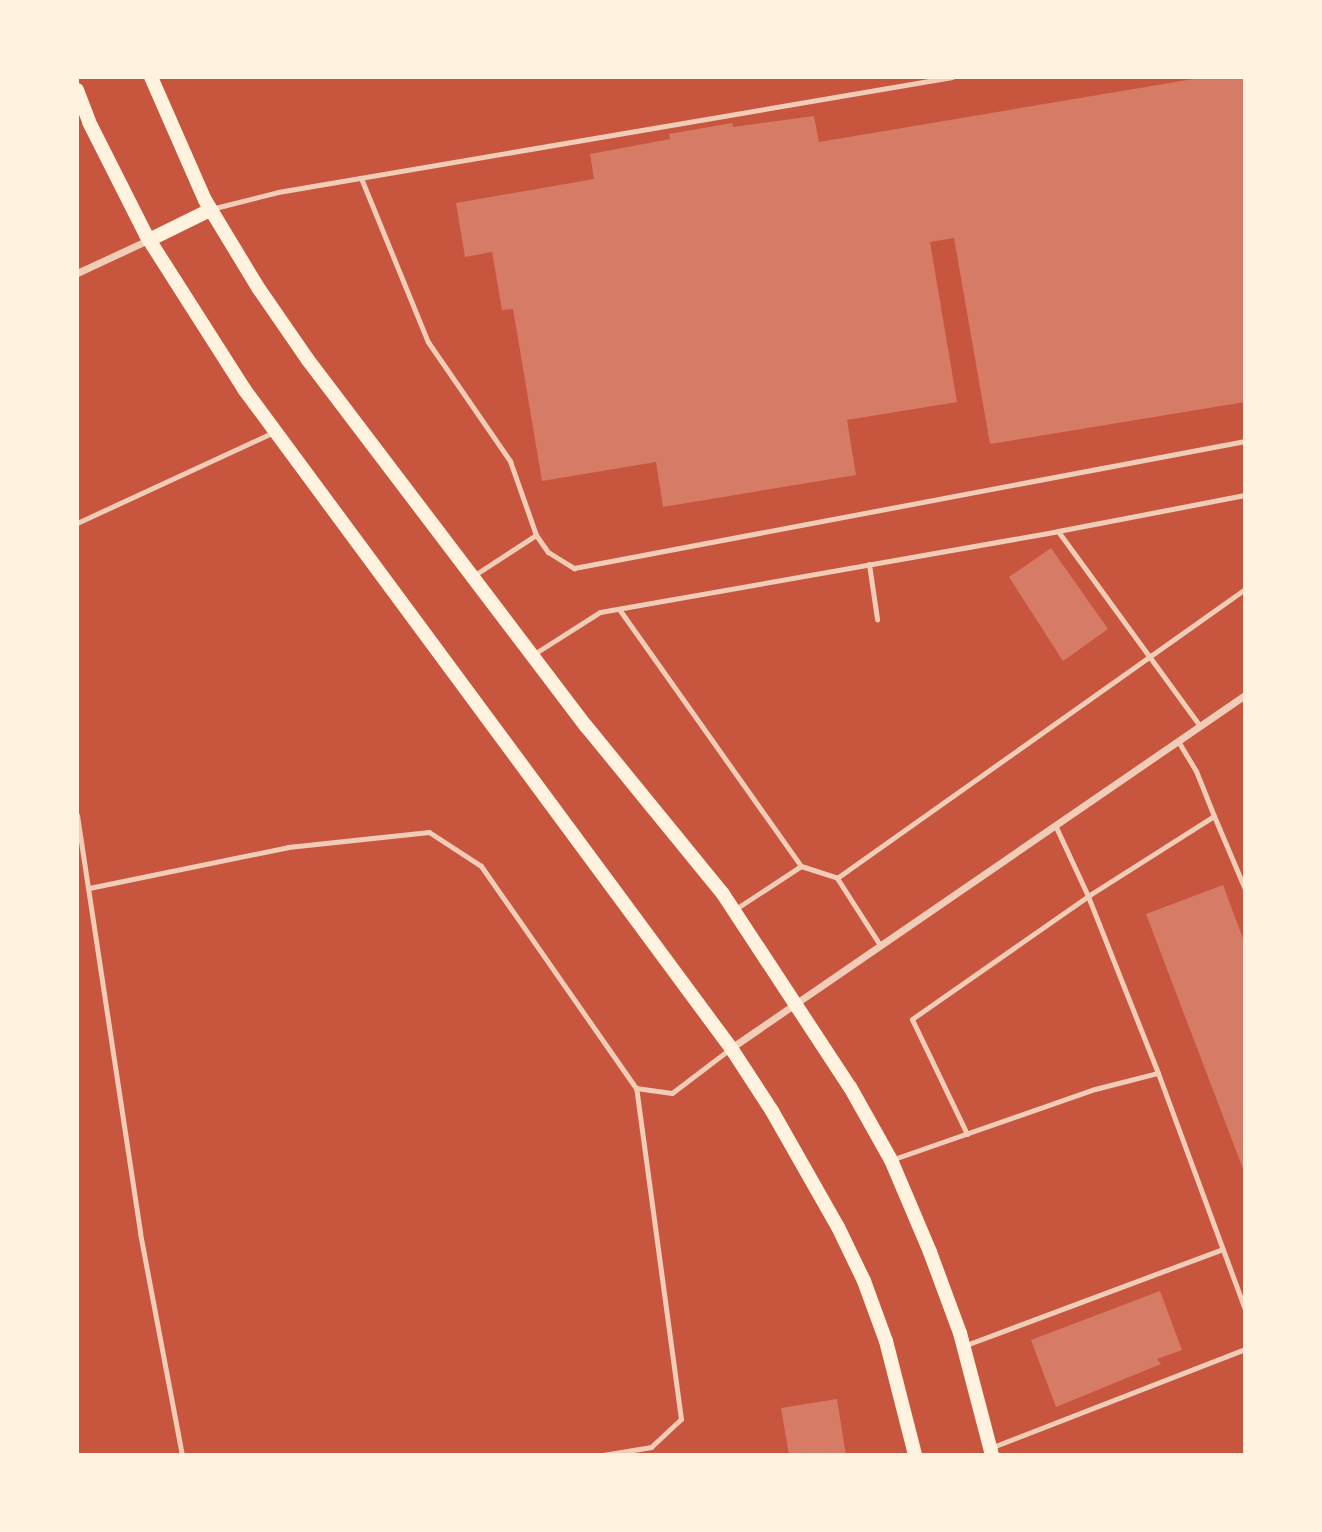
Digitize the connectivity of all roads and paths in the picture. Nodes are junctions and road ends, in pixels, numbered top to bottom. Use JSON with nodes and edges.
{"nodes":[{"id":1,"x":152,"y":77,"type":"edge"},
{"id":2,"x":952,"y":77,"type":"edge"},
{"id":3,"x":77,"y":90,"type":"edge"},
{"id":4,"x":361,"y":178,"type":"junction"},
{"id":5,"x":210,"y":210,"type":"junction"},
{"id":6,"x":149,"y":240,"type":"junction"},
{"id":7,"x":77,"y":273,"type":"edge"},
{"id":8,"x":276,"y":431,"type":"junction"},
{"id":9,"x":1245,"y":440,"type":"edge"},
{"id":10,"x":1245,"y":495,"type":"edge"},
{"id":11,"x":77,"y":523,"type":"edge"},
{"id":12,"x":1058,"y":531,"type":"junction"},
{"id":13,"x":536,"y":535,"type":"junction"},
{"id":14,"x":869,"y":564,"type":"junction"},
{"id":15,"x":472,"y":576,"type":"junction"},
{"id":16,"x":1245,"y":589,"type":"edge"},
{"id":17,"x":619,"y":609,"type":"junction"},
{"id":18,"x":877,"y":619,"type":"dead end"},
{"id":19,"x":533,"y":655,"type":"junction"},
{"id":20,"x":1150,"y":656,"type":"junction"},
{"id":21,"x":1245,"y":695,"type":"edge"},
{"id":22,"x":1200,"y":726,"type":"junction"},
{"id":23,"x":1178,"y":741,"type":"junction"},
{"id":24,"x":77,"y":815,"type":"edge"},
{"id":25,"x":1214,"y":816,"type":"junction"},
{"id":26,"x":1054,"y":824,"type":"junction"},
{"id":27,"x":801,"y":866,"type":"junction"},
{"id":28,"x":837,"y":878,"type":"junction"},
{"id":29,"x":89,"y":888,"type":"junction"},
{"id":30,"x":1245,"y":890,"type":"edge"},
{"id":31,"x":1088,"y":896,"type":"junction"},
{"id":32,"x":734,"y":910,"type":"junction"},
{"id":33,"x":880,"y":945,"type":"junction"},
{"id":34,"x":796,"y":1003,"type":"junction"},
{"id":35,"x":732,"y":1048,"type":"junction"},
{"id":36,"x":1158,"y":1073,"type":"junction"},
{"id":37,"x":636,"y":1088,"type":"junction"},
{"id":38,"x":967,"y":1134,"type":"junction"},
{"id":39,"x":891,"y":1160,"type":"junction"},
{"id":40,"x":1223,"y":1249,"type":"junction"},
{"id":41,"x":1245,"y":1310,"type":"edge"},
{"id":42,"x":963,"y":1346,"type":"junction"},
{"id":43,"x":1245,"y":1349,"type":"edge"},
{"id":44,"x":991,"y":1452,"type":"edge"},
{"id":45,"x":182,"y":1455,"type":"edge"},
{"id":46,"x":603,"y":1455,"type":"edge"},
{"id":47,"x":915,"y":1455,"type":"edge"}],
"edges":[{"from":1,"to":5,"type":"main road"},
{"from":2,"to":4,"type":"lane"},
{"from":3,"to":6,"type":"main road"},
{"from":4,"to":5,"type":"lane"},
{"from":4,"to":13,"type":"lane"},
{"from":5,"to":6,"type":"main road"},
{"from":5,"to":15,"type":"main road"},
{"from":6,"to":7,"type":"street"},
{"from":6,"to":8,"type":"main road"},
{"from":8,"to":11,"type":"lane"},
{"from":8,"to":35,"type":"main road"},
{"from":9,"to":13,"type":"lane"},
{"from":10,"to":12,"type":"lane"},
{"from":12,"to":14,"type":"lane"},
{"from":12,"to":20,"type":"lane"},
{"from":13,"to":15,"type":"lane"},
{"from":14,"to":17,"type":"lane"},
{"from":14,"to":18,"type":"lane"},
{"from":15,"to":19,"type":"main road"},
{"from":16,"to":20,"type":"lane"},
{"from":17,"to":19,"type":"lane"},
{"from":17,"to":27,"type":"lane"},
{"from":19,"to":32,"type":"main road"},
{"from":20,"to":22,"type":"lane"},
{"from":20,"to":28,"type":"lane"},
{"from":21,"to":22,"type":"street"},
{"from":22,"to":23,"type":"street"},
{"from":23,"to":25,"type":"lane"},
{"from":23,"to":26,"type":"street"},
{"from":24,"to":29,"type":"lane"},
{"from":25,"to":30,"type":"lane"},
{"from":25,"to":31,"type":"lane"},
{"from":26,"to":31,"type":"lane"},
{"from":26,"to":33,"type":"street"},
{"from":27,"to":28,"type":"lane"},
{"from":27,"to":32,"type":"lane"},
{"from":28,"to":33,"type":"lane"},
{"from":29,"to":37,"type":"lane"},
{"from":29,"to":45,"type":"lane"},
{"from":31,"to":36,"type":"lane"},
{"from":31,"to":38,"type":"lane"},
{"from":32,"to":34,"type":"main road"},
{"from":33,"to":34,"type":"street"},
{"from":34,"to":35,"type":"street"},
{"from":34,"to":39,"type":"main road"},
{"from":35,"to":37,"type":"lane"},
{"from":35,"to":47,"type":"main road"},
{"from":36,"to":38,"type":"lane"},
{"from":36,"to":40,"type":"lane"},
{"from":37,"to":46,"type":"lane"},
{"from":38,"to":39,"type":"lane"},
{"from":39,"to":42,"type":"main road"},
{"from":40,"to":41,"type":"lane"},
{"from":40,"to":42,"type":"lane"},
{"from":42,"to":44,"type":"main road"},
{"from":43,"to":44,"type":"lane"}]}
